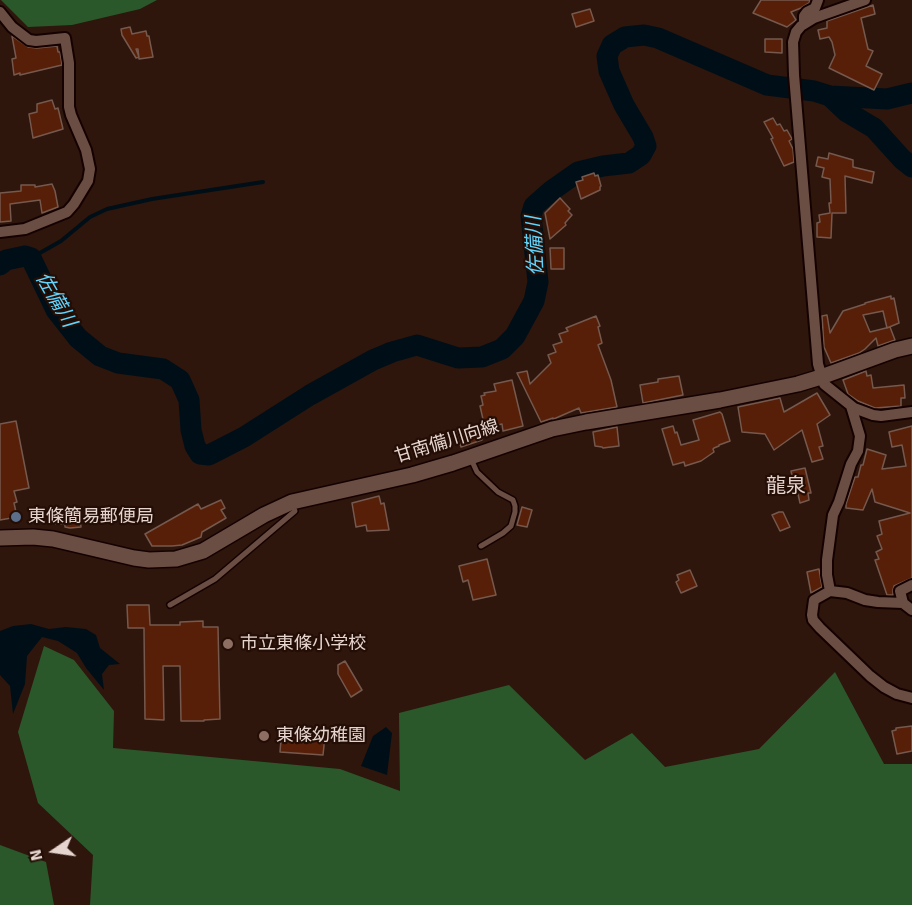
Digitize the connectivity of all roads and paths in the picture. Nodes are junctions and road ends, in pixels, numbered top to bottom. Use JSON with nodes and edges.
{"nodes":[{"id":1,"x":818,"y":0,"type":"edge"},
{"id":2,"x":865,"y":0,"type":"edge"},
{"id":3,"x":0,"y":12,"type":"edge"},
{"id":4,"x":804,"y":24,"type":"junction"},
{"id":5,"x":0,"y":232,"type":"edge"},
{"id":6,"x":912,"y":346,"type":"edge"},
{"id":7,"x":821,"y":377,"type":"junction"},
{"id":8,"x":851,"y":406,"type":"junction"},
{"id":9,"x":912,"y":412,"type":"edge"},
{"id":10,"x":471,"y":458,"type":"junction"},
{"id":11,"x":292,"y":502,"type":"junction"},
{"id":12,"x":0,"y":538,"type":"edge"},
{"id":13,"x":481,"y":546,"type":"dead end"},
{"id":14,"x":912,"y":585,"type":"edge"},
{"id":15,"x":830,"y":591,"type":"junction"},
{"id":16,"x":903,"y":603,"type":"junction"},
{"id":17,"x":170,"y":605,"type":"dead end"},
{"id":18,"x":912,"y":610,"type":"edge"},
{"id":19,"x":912,"y":698,"type":"edge"}],
"edges":[{"from":1,"to":4,"type":"street"},
{"from":2,"to":4,"type":"street"},
{"from":3,"to":5,"type":"street"},
{"from":4,"to":7,"type":"street"},
{"from":6,"to":7,"type":"main road","name":"甘南備川向線"},
{"from":7,"to":8,"type":"street"},
{"from":7,"to":10,"type":"main road","name":"甘南備川向線"},
{"from":8,"to":9,"type":"street"},
{"from":8,"to":15,"type":"street"},
{"from":10,"to":11,"type":"main road","name":"甘南備川向線"},
{"from":10,"to":13,"type":"lane"},
{"from":11,"to":12,"type":"main road","name":"甘南備川向線"},
{"from":11,"to":17,"type":"lane"},
{"from":14,"to":16,"type":"street"},
{"from":15,"to":16,"type":"street"},
{"from":15,"to":19,"type":"street"},
{"from":16,"to":18,"type":"street"}]}
